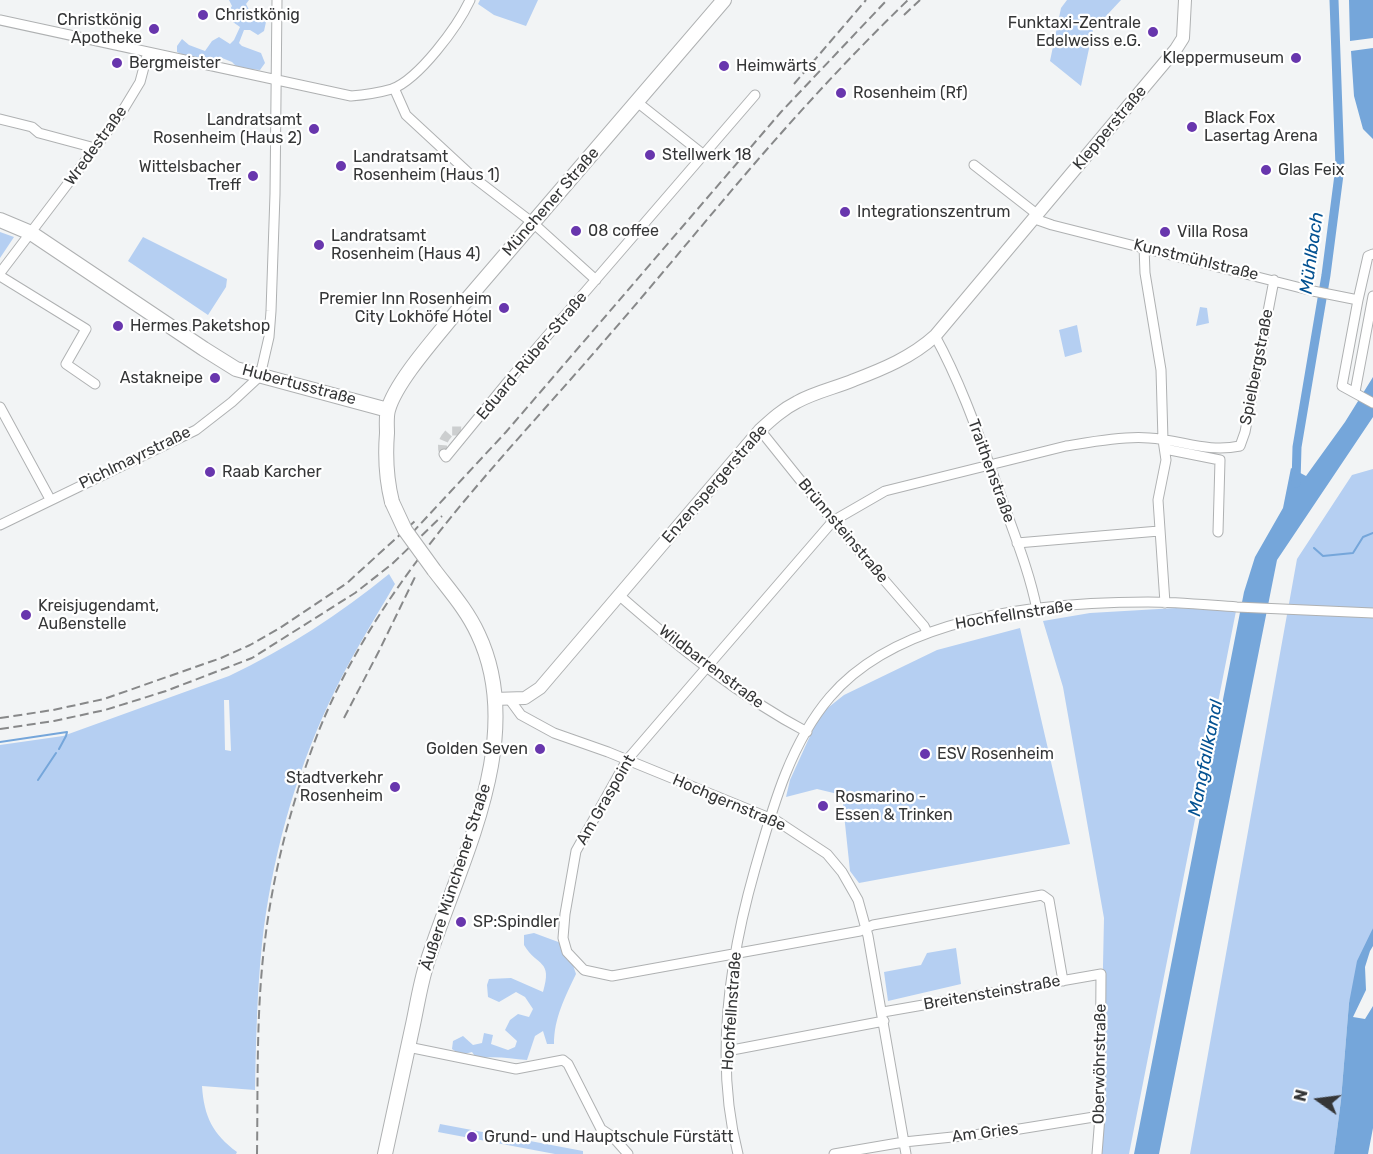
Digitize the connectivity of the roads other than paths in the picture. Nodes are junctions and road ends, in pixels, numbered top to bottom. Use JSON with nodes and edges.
{"nodes":[{"id":1,"x":277,"y":0,"type":"edge"},
{"id":2,"x":470,"y":0,"type":"edge"},
{"id":3,"x":724,"y":0,"type":"edge"},
{"id":4,"x":1185,"y":0,"type":"edge"},
{"id":5,"x":0,"y":20,"type":"edge"},
{"id":6,"x":148,"y":52,"type":"junction"},
{"id":7,"x":276,"y":81,"type":"junction"},
{"id":8,"x":394,"y":88,"type":"junction"},
{"id":9,"x":755,"y":95,"type":"dead end"},
{"id":10,"x":638,"y":102,"type":"junction"},
{"id":11,"x":0,"y":119,"type":"edge"},
{"id":12,"x":94,"y":148,"type":"junction"},
{"id":13,"x":704,"y":155,"type":"junction"},
{"id":14,"x":974,"y":165,"type":"dead end"},
{"id":15,"x":1037,"y":217,"type":"junction"},
{"id":16,"x":0,"y":220,"type":"edge"},
{"id":17,"x":533,"y":223,"type":"junction"},
{"id":18,"x":31,"y":233,"type":"junction"},
{"id":19,"x":1144,"y":248,"type":"junction"},
{"id":20,"x":1373,"y":254,"type":"edge"},
{"id":21,"x":0,"y":274,"type":"edge"},
{"id":22,"x":596,"y":280,"type":"junction"},
{"id":23,"x":1274,"y":280,"type":"junction"},
{"id":24,"x":1373,"y":296,"type":"edge"},
{"id":25,"x":1358,"y":300,"type":"junction"},
{"id":26,"x":935,"y":336,"type":"junction"},
{"id":27,"x":260,"y":376,"type":"junction"},
{"id":28,"x":95,"y":384,"type":"dead end"},
{"id":29,"x":1357,"y":393,"type":"junction"},
{"id":30,"x":1373,"y":403,"type":"edge"},
{"id":31,"x":0,"y":407,"type":"edge"},
{"id":32,"x":388,"y":410,"type":"junction"},
{"id":33,"x":760,"y":430,"type":"junction"},
{"id":34,"x":1164,"y":444,"type":"junction"},
{"id":35,"x":444,"y":454,"type":"dead end"},
{"id":36,"x":990,"y":465,"type":"junction"},
{"id":37,"x":50,"y":499,"type":"junction"},
{"id":38,"x":833,"y":521,"type":"junction"},
{"id":39,"x":0,"y":525,"type":"edge"},
{"id":40,"x":1159,"y":531,"type":"junction"},
{"id":41,"x":1218,"y":532,"type":"dead end"},
{"id":42,"x":1017,"y":543,"type":"junction"},
{"id":43,"x":620,"y":596,"type":"junction"},
{"id":44,"x":1165,"y":603,"type":"junction"},
{"id":45,"x":1037,"y":610,"type":"junction"},
{"id":46,"x":1373,"y":613,"type":"edge"},
{"id":47,"x":927,"y":633,"type":"junction"},
{"id":48,"x":707,"y":667,"type":"junction"},
{"id":49,"x":494,"y":699,"type":"junction"},
{"id":50,"x":510,"y":700,"type":"junction"},
{"id":51,"x":807,"y":732,"type":"junction"},
{"id":52,"x":627,"y":760,"type":"junction"},
{"id":53,"x":770,"y":817,"type":"junction"},
{"id":54,"x":866,"y":928,"type":"junction"},
{"id":55,"x":734,"y":955,"type":"junction"},
{"id":56,"x":1101,"y":974,"type":"joint"},
{"id":57,"x":1063,"y":981,"type":"junction"},
{"id":58,"x":884,"y":1017,"type":"junction"},
{"id":59,"x":408,"y":1047,"type":"junction"},
{"id":60,"x":727,"y":1051,"type":"junction"},
{"id":61,"x":1100,"y":1116,"type":"junction"},
{"id":62,"x":904,"y":1142,"type":"junction"},
{"id":63,"x":385,"y":1154,"type":"edge"},
{"id":64,"x":628,"y":1154,"type":"edge"},
{"id":65,"x":738,"y":1154,"type":"edge"},
{"id":66,"x":834,"y":1154,"type":"edge"},
{"id":67,"x":906,"y":1154,"type":"edge"},
{"id":68,"x":1097,"y":1154,"type":"edge"}],
"edges":[{"from":1,"to":7,"type":"street"},
{"from":2,"to":8,"type":"street"},
{"from":3,"to":10,"type":"main road","name":"Münchener Straße"},
{"from":4,"to":15,"type":"street","name":"Klepperstraße"},
{"from":5,"to":6,"type":"street"},
{"from":6,"to":7,"type":"street"},
{"from":6,"to":12,"type":"street","name":"Wredestraße"},
{"from":7,"to":8,"type":"street"},
{"from":7,"to":27,"type":"street"},
{"from":8,"to":17,"type":"street","name":"Eduard-Rüber-Straße"},
{"from":9,"to":13,"type":"street","name":"Eduard-Rüber-Straße"},
{"from":10,"to":13,"type":"street"},
{"from":10,"to":17,"type":"main road","name":"Münchener Straße"},
{"from":11,"to":12,"type":"street"},
{"from":12,"to":18,"type":"street","name":"Wredestraße"},
{"from":13,"to":22,"type":"street","name":"Eduard-Rüber-Straße"},
{"from":14,"to":15,"type":"street"},
{"from":15,"to":19,"type":"street","name":"Kunstmühlstraße"},
{"from":15,"to":26,"type":"street","name":"Enzenspergerstraße"},
{"from":16,"to":18,"type":"main road","name":"Hubertusstraße"},
{"from":17,"to":22,"type":"street","name":"Eduard-Rüber-Straße"},
{"from":17,"to":32,"type":"main road","name":"Münchener Straße"},
{"from":18,"to":21,"type":"street","name":"Wredestraße"},
{"from":18,"to":27,"type":"main road","name":"Hubertusstraße"},
{"from":19,"to":23,"type":"street","name":"Kunstmühlstraße"},
{"from":19,"to":34,"type":"street"},
{"from":20,"to":25,"type":"street"},
{"from":21,"to":28,"type":"street"},
{"from":22,"to":35,"type":"street","name":"Eduard-Rüber-Straße"},
{"from":23,"to":25,"type":"street","name":"Kunstmühlstraße"},
{"from":23,"to":34,"type":"street","name":"Spielbergstraße"},
{"from":24,"to":29,"type":"street"},
{"from":25,"to":29,"type":"street"},
{"from":26,"to":33,"type":"street","name":"Enzenspergerstraße"},
{"from":26,"to":36,"type":"street","name":"Traithenstraße"},
{"from":27,"to":32,"type":"main road","name":"Hubertusstraße"},
{"from":27,"to":37,"type":"street","name":"Pichlmayrstraße"},
{"from":29,"to":30,"type":"street"},
{"from":31,"to":37,"type":"street"},
{"from":32,"to":49,"type":"main road","name":"Äußere Münchener Straße","bridge":true},
{"from":33,"to":38,"type":"street","name":"Brünnsteinstraße"},
{"from":33,"to":43,"type":"street","name":"Enzenspergerstraße"},
{"from":34,"to":36,"type":"street","name":"Am Graspoint"},
{"from":34,"to":40,"type":"street"},
{"from":34,"to":41,"type":"street"},
{"from":36,"to":38,"type":"street","name":"Am Graspoint"},
{"from":36,"to":42,"type":"street","name":"Traithenstraße"},
{"from":37,"to":39,"type":"street","name":"Pichlmayrstraße"},
{"from":38,"to":47,"type":"street","name":"Brünnsteinstraße"},
{"from":38,"to":48,"type":"street","name":"Am Graspoint"},
{"from":40,"to":42,"type":"street"},
{"from":40,"to":44,"type":"street"},
{"from":42,"to":45,"type":"street","name":"Traithenstraße"},
{"from":43,"to":48,"type":"street","name":"Wildbarrenstraße"},
{"from":43,"to":50,"type":"street","name":"Enzenspergerstraße"},
{"from":44,"to":45,"type":"street","name":"Hochfellnstraße"},
{"from":44,"to":46,"type":"street","name":"Hochfellnstraße"},
{"from":45,"to":47,"type":"street","name":"Hochfellnstraße"},
{"from":47,"to":51,"type":"street","name":"Hochfellnstraße"},
{"from":48,"to":51,"type":"street","name":"Wildbarrenstraße"},
{"from":48,"to":52,"type":"street","name":"Am Graspoint"},
{"from":49,"to":50,"type":"street","name":"Enzenspergerstraße"},
{"from":49,"to":59,"type":"main road","name":"Äußere Münchener Straße"},
{"from":50,"to":52,"type":"street","name":"Hochgernstraße"},
{"from":51,"to":53,"type":"street","name":"Hochfellnstraße"},
{"from":52,"to":53,"type":"street","name":"Hochgernstraße"},
{"from":52,"to":55,"type":"street","name":"Am Graspoint"},
{"from":53,"to":54,"type":"street","name":"Hochgernstraße"},
{"from":53,"to":55,"type":"street","name":"Hochfellnstraße"},
{"from":54,"to":55,"type":"street","name":"Am Graspoint"},
{"from":54,"to":57,"type":"street","name":"Am Graspoint"},
{"from":54,"to":58,"type":"street","name":"Hochgernstraße"},
{"from":55,"to":60,"type":"street","name":"Hochfellnstraße"},
{"from":56,"to":57,"type":"street","name":"Breitensteinstraße"},
{"from":56,"to":61,"type":"street","name":"Oberwöhrstraße"},
{"from":57,"to":58,"type":"street","name":"Breitensteinstraße"},
{"from":58,"to":60,"type":"street","name":"Breitensteinstraße"},
{"from":58,"to":62,"type":"street","name":"Hochgernstraße"},
{"from":59,"to":63,"type":"main road","name":"Äußere Münchener Straße"},
{"from":59,"to":64,"type":"street"},
{"from":60,"to":65,"type":"street","name":"Hochfellnstraße"},
{"from":61,"to":62,"type":"street","name":"Am Gries"},
{"from":61,"to":68,"type":"street","name":"Oberwöhrstraße"},
{"from":62,"to":66,"type":"street","name":"Am Gries"},
{"from":62,"to":67,"type":"street","name":"Hochgernstraße"}]}
